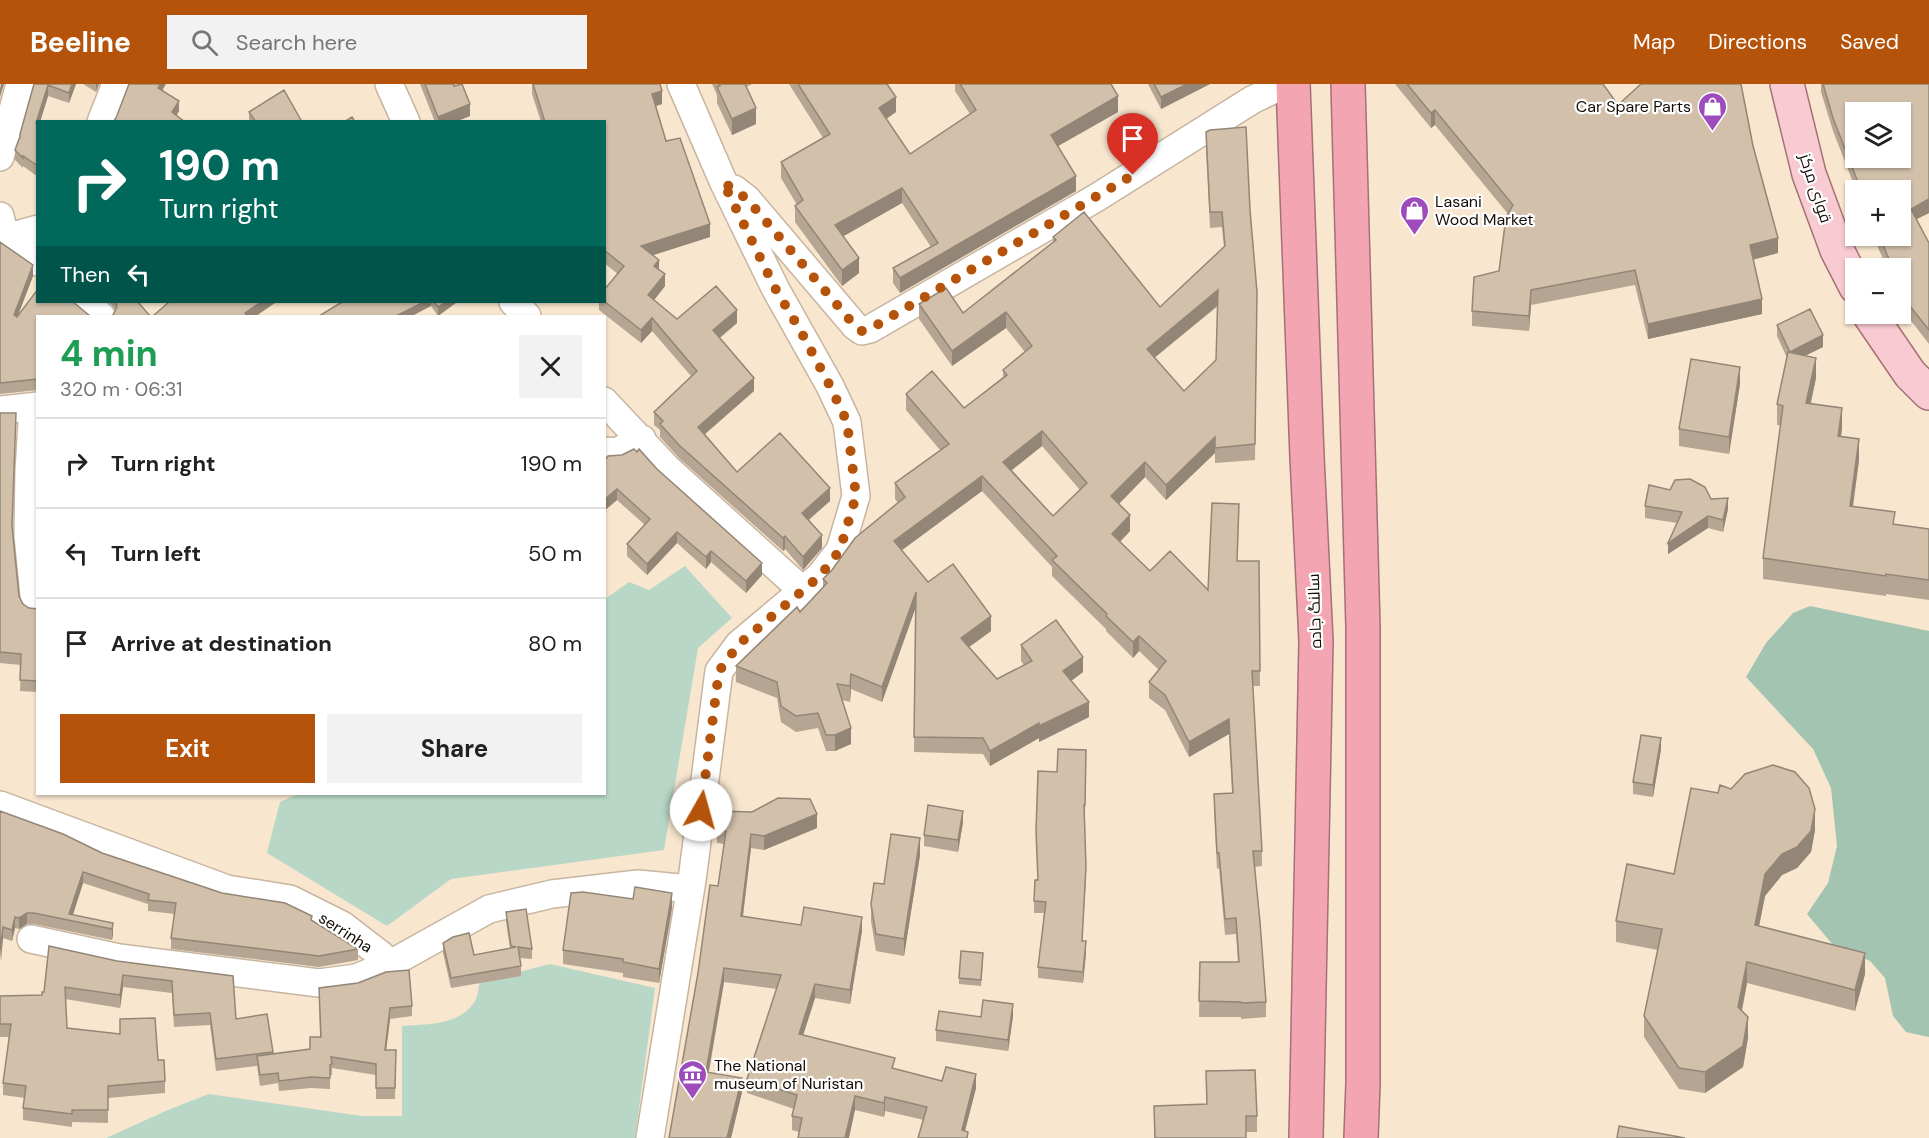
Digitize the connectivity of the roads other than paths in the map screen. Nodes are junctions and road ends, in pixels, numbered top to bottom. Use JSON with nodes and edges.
{"nodes":[{"id":1,"x":20,"y":84,"type":"edge"},
{"id":2,"x":116,"y":84,"type":"edge"},
{"id":3,"x":389,"y":84,"type":"edge"},
{"id":4,"x":681,"y":84,"type":"edge"},
{"id":5,"x":1348,"y":84,"type":"edge"},
{"id":6,"x":1787,"y":84,"type":"edge"},
{"id":7,"x":1293,"y":86,"type":"edge"},
{"id":8,"x":101,"y":120,"type":"edge"},
{"id":9,"x":405,"y":120,"type":"edge"},
{"id":10,"x":0,"y":157,"type":"edge"},
{"id":11,"x":723,"y":182,"type":"junction"},
{"id":12,"x":3,"y":227,"type":"edge"},
{"id":13,"x":36,"y":229,"type":"edge"},
{"id":14,"x":36,"y":260,"type":"edge"},
{"id":15,"x":1845,"y":266,"type":"edge"},
{"id":16,"x":85,"y":303,"type":"edge"},
{"id":17,"x":514,"y":303,"type":"edge"},
{"id":18,"x":100,"y":315,"type":"edge"},
{"id":19,"x":526,"y":315,"type":"edge"},
{"id":20,"x":1874,"y":324,"type":"edge"},
{"id":21,"x":1929,"y":393,"type":"edge"},
{"id":22,"x":606,"y":403,"type":"edge"},
{"id":23,"x":35,"y":406,"type":"edge"},
{"id":24,"x":0,"y":410,"type":"edge"},
{"id":25,"x":642,"y":439,"type":"junction"},
{"id":26,"x":606,"y":451,"type":"edge"},
{"id":27,"x":802,"y":590,"type":"junction"},
{"id":28,"x":35,"y":604,"type":"dead end"},
{"id":29,"x":0,"y":805,"type":"edge"},
{"id":30,"x":690,"y":889,"type":"junction"},
{"id":31,"x":31,"y":939,"type":"dead end"},
{"id":32,"x":390,"y":964,"type":"junction"},
{"id":33,"x":650,"y":1138,"type":"edge"},
{"id":34,"x":1306,"y":1138,"type":"edge"},
{"id":35,"x":1361,"y":1138,"type":"edge"}],
"edges":[{"from":1,"to":10,"type":"street"},
{"from":2,"to":8,"type":"street"},
{"from":3,"to":9,"type":"street"},
{"from":4,"to":11,"type":"street"},
{"from":5,"to":35,"type":"highway"},
{"from":6,"to":15,"type":"main road","name":"قوای مرکز"},
{"from":7,"to":11,"type":"street"},
{"from":7,"to":34,"type":"highway","name":"سالنگ جاده"},
{"from":11,"to":27,"type":"street"},
{"from":12,"to":13,"type":"street"},
{"from":12,"to":14,"type":"street"},
{"from":16,"to":18,"type":"street"},
{"from":17,"to":19,"type":"street"},
{"from":20,"to":21,"type":"main road"},
{"from":22,"to":25,"type":"street"},
{"from":23,"to":24,"type":"street"},
{"from":23,"to":28,"type":"street"},
{"from":25,"to":26,"type":"street"},
{"from":25,"to":27,"type":"street"},
{"from":27,"to":30,"type":"street"},
{"from":29,"to":32,"type":"street","name":"serrinha"},
{"from":30,"to":32,"type":"street","name":"serrinha"},
{"from":30,"to":33,"type":"street"},
{"from":31,"to":32,"type":"street"}]}
